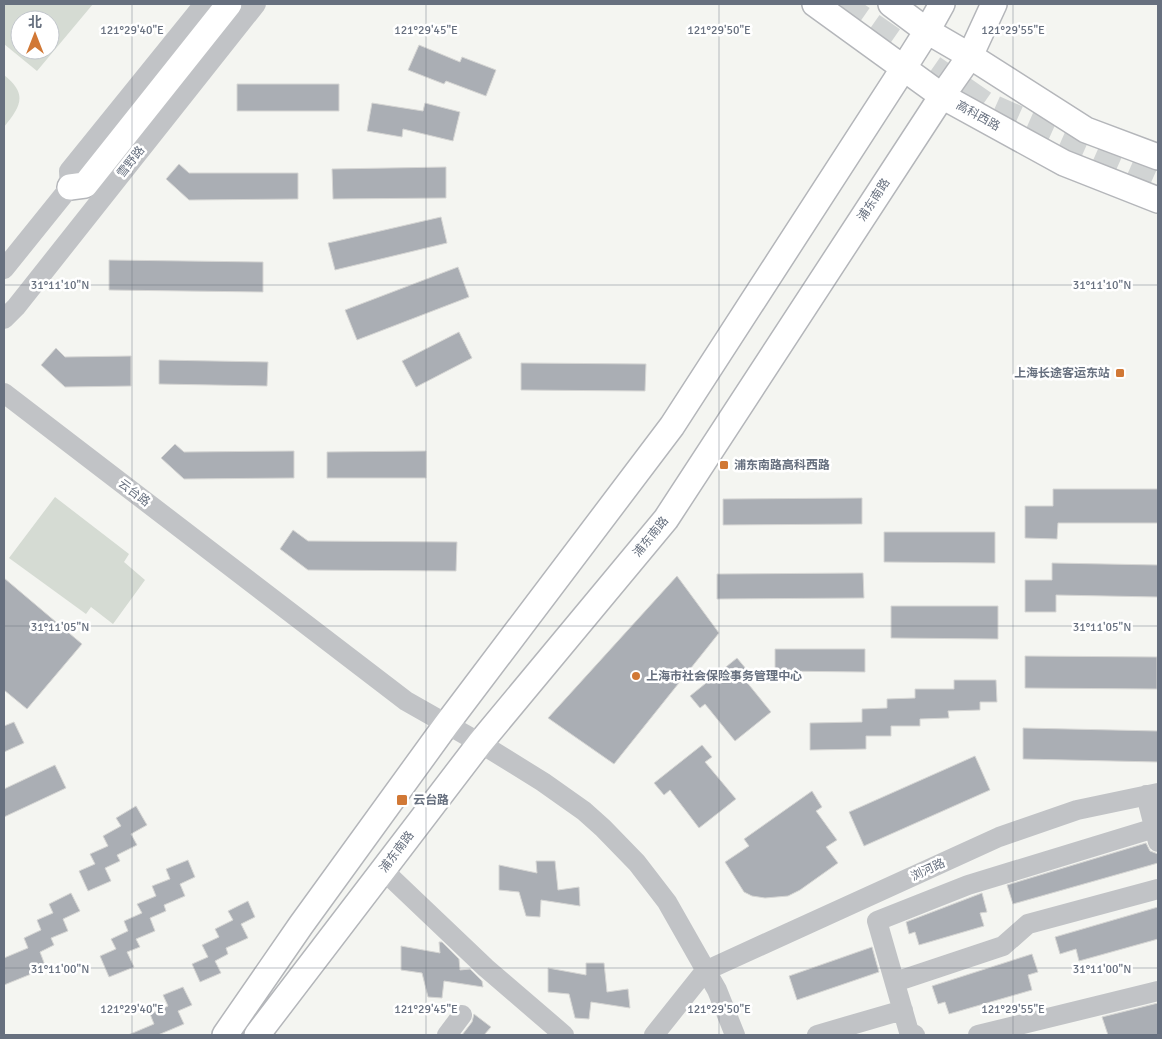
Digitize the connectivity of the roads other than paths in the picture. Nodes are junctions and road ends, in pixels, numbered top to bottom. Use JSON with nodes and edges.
{"nodes":[{"id":1,"x":204,"y":4,"type":"edge"},
{"id":2,"x":230,"y":4,"type":"edge"},
{"id":3,"x":256,"y":4,"type":"edge"},
{"id":4,"x":815,"y":4,"type":"edge"},
{"id":5,"x":891,"y":4,"type":"edge"},
{"id":6,"x":942,"y":4,"type":"edge"},
{"id":7,"x":994,"y":4,"type":"edge"},
{"id":8,"x":928,"y":31,"type":"junction"},
{"id":9,"x":970,"y":56,"type":"junction"},
{"id":10,"x":903,"y":70,"type":"junction"},
{"id":11,"x":942,"y":96,"type":"junction"},
{"id":12,"x":1158,"y":157,"type":"edge"},
{"id":13,"x":70,"y":187,"type":"junction"},
{"id":14,"x":1158,"y":200,"type":"edge"},
{"id":15,"x":4,"y":269,"type":"edge"},
{"id":16,"x":4,"y":320,"type":"edge"},
{"id":17,"x":4,"y":393,"type":"edge"},
{"id":18,"x":446,"y":725,"type":"junction"},
{"id":19,"x":480,"y":743,"type":"junction"},
{"id":20,"x":1152,"y":794,"type":"edge"},
{"id":21,"x":1157,"y":832,"type":"edge"},
{"id":22,"x":383,"y":870,"type":"junction"},
{"id":23,"x":1158,"y":889,"type":"edge"},
{"id":24,"x":705,"y":971,"type":"junction"},
{"id":25,"x":895,"y":982,"type":"junction"},
{"id":26,"x":1158,"y":991,"type":"edge"},
{"id":27,"x":903,"y":1010,"type":"junction"},
{"id":28,"x":462,"y":1015,"type":"dead end"},
{"id":29,"x":225,"y":1035,"type":"edge"},
{"id":30,"x":257,"y":1035,"type":"edge"},
{"id":31,"x":447,"y":1035,"type":"edge"},
{"id":32,"x":564,"y":1035,"type":"edge"},
{"id":33,"x":654,"y":1035,"type":"edge"},
{"id":34,"x":735,"y":1035,"type":"edge"},
{"id":35,"x":817,"y":1035,"type":"edge"},
{"id":36,"x":915,"y":1035,"type":"edge"},
{"id":37,"x":978,"y":1035,"type":"edge"}],
"edges":[{"from":1,"to":13,"type":"street"},
{"from":2,"to":13,"type":"main road"},
{"from":3,"to":16,"type":"street","name":"雪野路"},
{"from":4,"to":10,"type":"main road","name":"高科西路"},
{"from":5,"to":8,"type":"main road"},
{"from":6,"to":8,"type":"main road"},
{"from":7,"to":9,"type":"main road","name":"浦东南路"},
{"from":8,"to":9,"type":"main road"},
{"from":8,"to":10,"type":"main road"},
{"from":9,"to":11,"type":"main road","name":"浦东南路"},
{"from":9,"to":12,"type":"main road"},
{"from":10,"to":11,"type":"main road","name":"高科西路"},
{"from":10,"to":18,"type":"main road"},
{"from":11,"to":14,"type":"main road","name":"高科西路"},
{"from":11,"to":19,"type":"main road","name":"浦东南路"},
{"from":13,"to":15,"type":"street"},
{"from":17,"to":18,"type":"street","name":"云台路"},
{"from":18,"to":19,"type":"street","name":"云台路"},
{"from":18,"to":29,"type":"main road"},
{"from":19,"to":22,"type":"main road","name":"浦东南路"},
{"from":19,"to":24,"type":"street","name":"云台路"},
{"from":20,"to":21,"type":"street"},
{"from":20,"to":24,"type":"street","name":"浏河路"},
{"from":21,"to":25,"type":"street"},
{"from":22,"to":30,"type":"main road","name":"浦东南路"},
{"from":22,"to":32,"type":"street"},
{"from":23,"to":25,"type":"street"},
{"from":24,"to":33,"type":"street"},
{"from":24,"to":34,"type":"street","name":"云台路"},
{"from":25,"to":27,"type":"street"},
{"from":26,"to":37,"type":"street"},
{"from":27,"to":35,"type":"street"},
{"from":27,"to":36,"type":"street"},
{"from":28,"to":31,"type":"street"}]}
